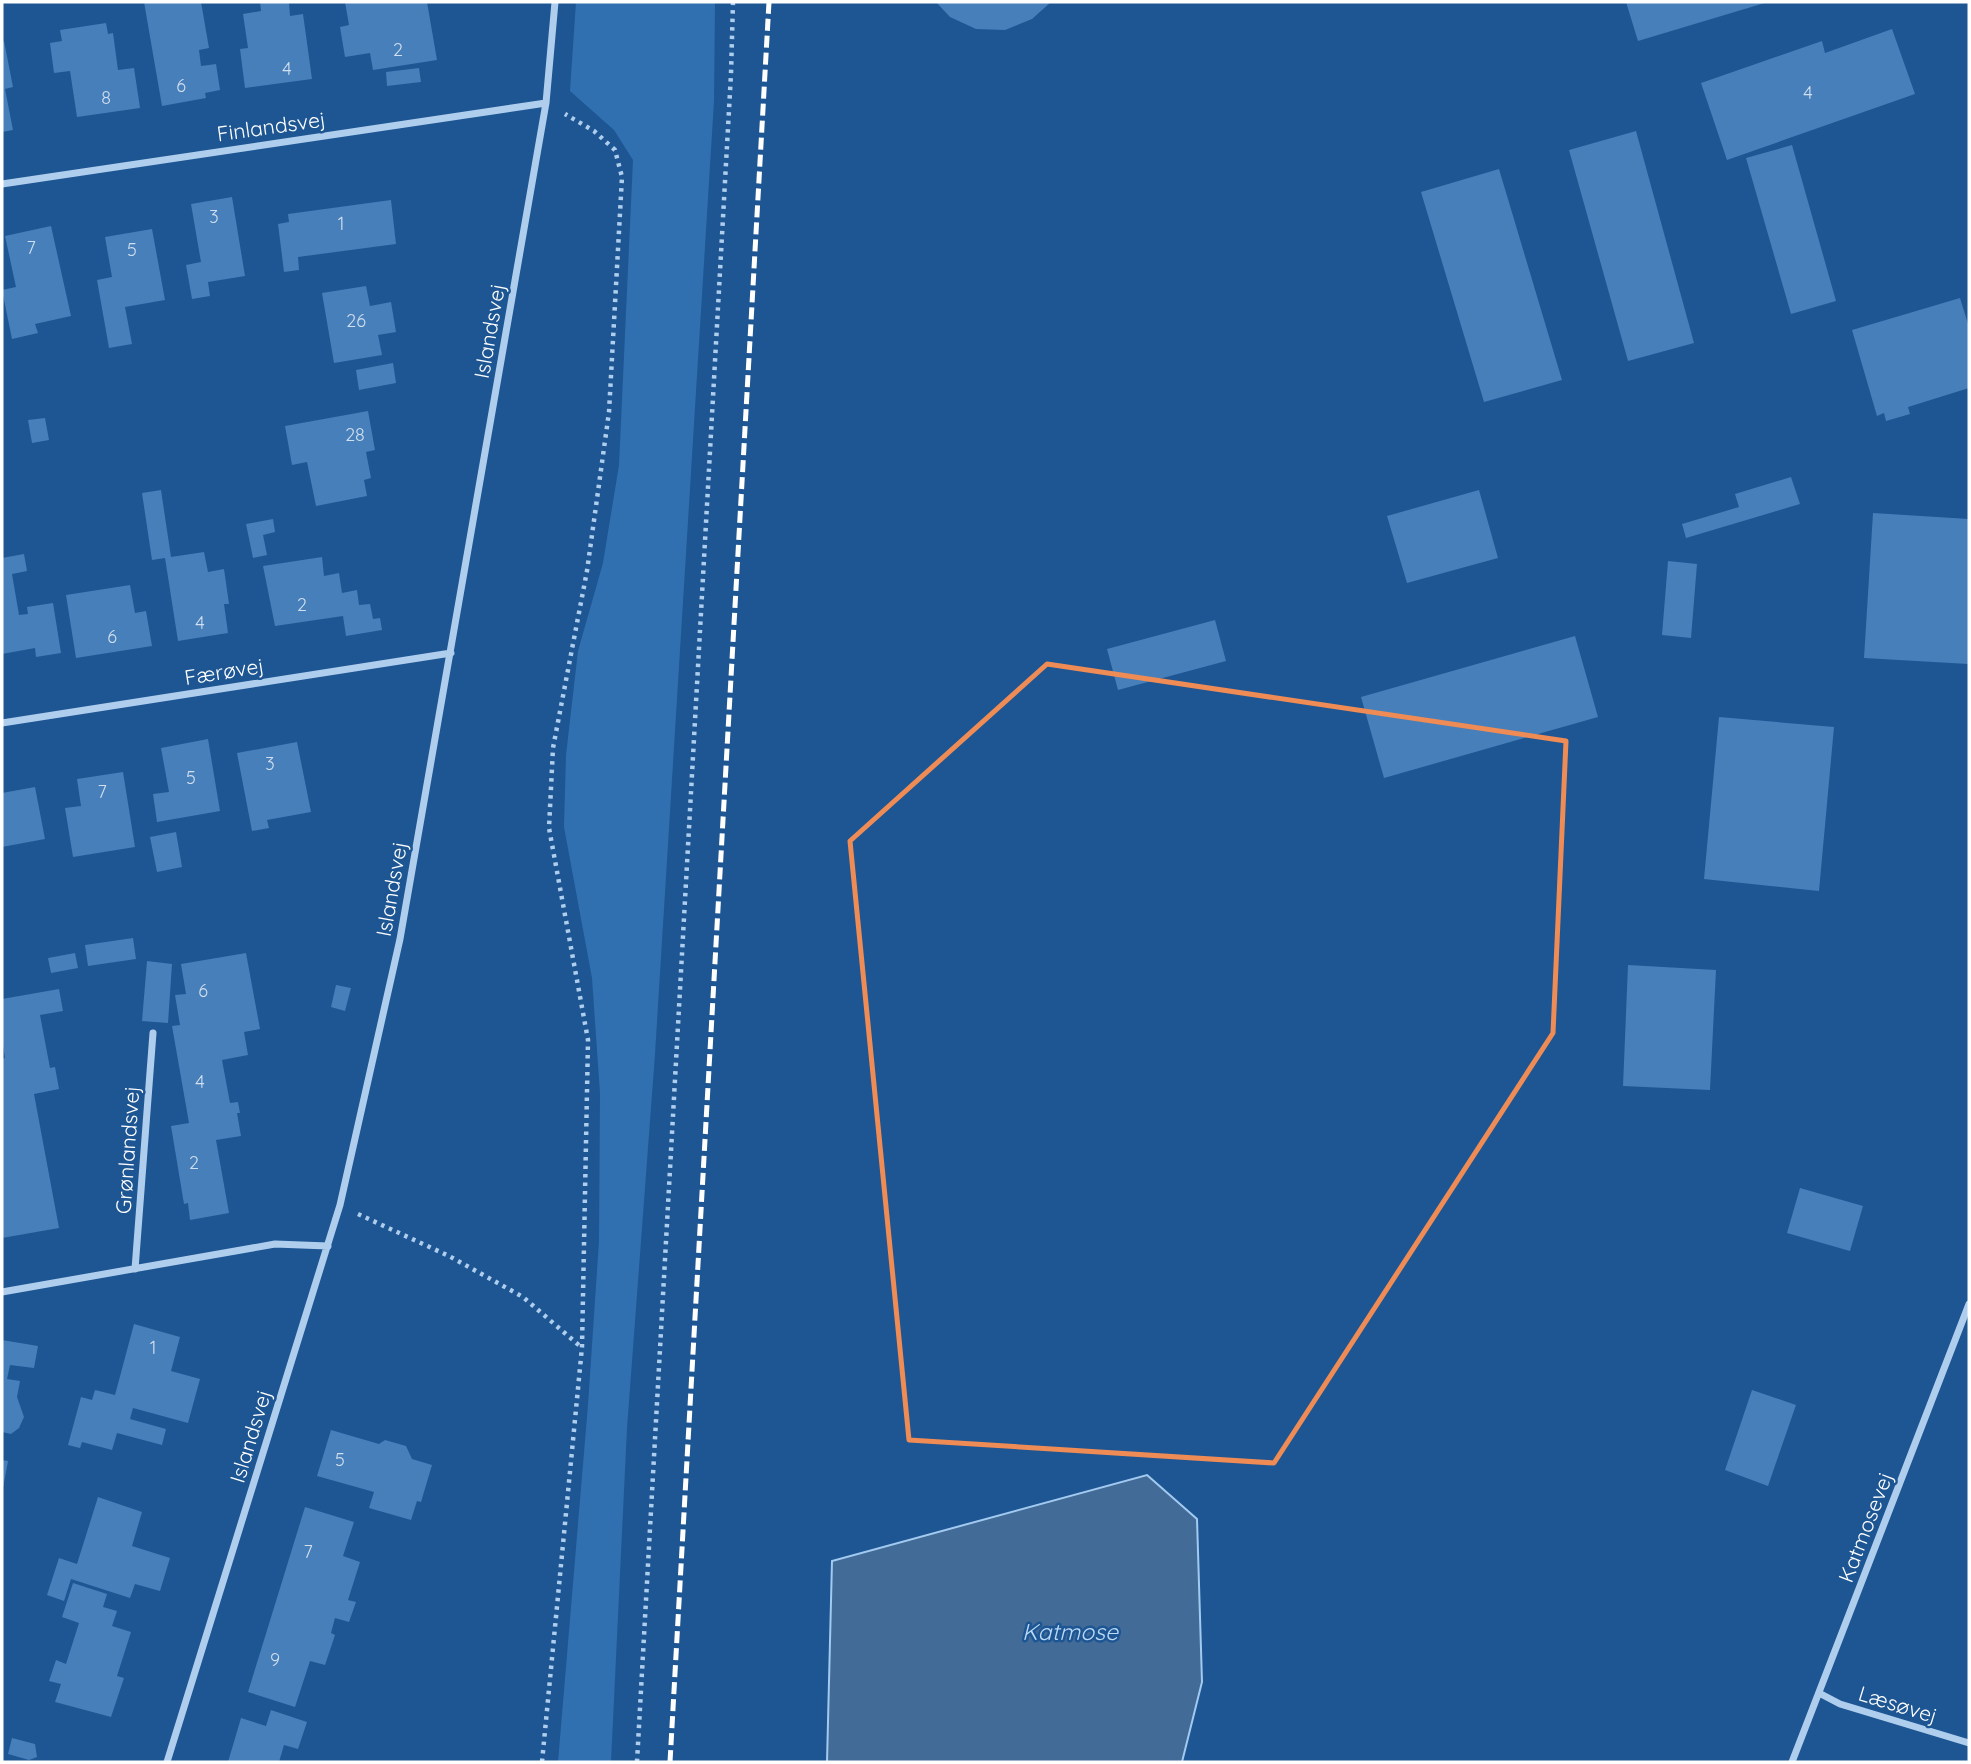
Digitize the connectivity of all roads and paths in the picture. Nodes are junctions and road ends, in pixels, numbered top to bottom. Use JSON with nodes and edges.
{"nodes":[{"id":1,"x":555,"y":2,"type":"edge"},
{"id":2,"x":733,"y":2,"type":"edge"},
{"id":3,"x":546,"y":103,"type":"junction"},
{"id":4,"x":2,"y":184,"type":"edge"},
{"id":5,"x":451,"y":653,"type":"junction"},
{"id":6,"x":2,"y":723,"type":"edge"},
{"id":7,"x":153,"y":1033,"type":"dead end"},
{"id":8,"x":340,"y":1205,"type":"junction"},
{"id":9,"x":328,"y":1246,"type":"junction"},
{"id":10,"x":135,"y":1269,"type":"junction"},
{"id":11,"x":2,"y":1292,"type":"edge"},
{"id":12,"x":1969,"y":1304,"type":"edge"},
{"id":13,"x":582,"y":1347,"type":"junction"},
{"id":14,"x":1819,"y":1693,"type":"junction"},
{"id":15,"x":1969,"y":1743,"type":"edge"},
{"id":16,"x":167,"y":1762,"type":"edge"},
{"id":17,"x":542,"y":1762,"type":"edge"},
{"id":18,"x":637,"y":1762,"type":"edge"},
{"id":19,"x":1792,"y":1762,"type":"edge"}],
"edges":[{"from":1,"to":3,"type":"street","name":"Islandsvej"},
{"from":2,"to":18,"type":"path"},
{"from":3,"to":4,"type":"street","name":"Finlandsvej"},
{"from":3,"to":5,"type":"street","name":"Islandsvej"},
{"from":3,"to":13,"type":"path"},
{"from":5,"to":6,"type":"street","name":"Færøvej"},
{"from":5,"to":8,"type":"street","name":"Islandsvej"},
{"from":7,"to":10,"type":"street","name":"Grønlandsvej"},
{"from":8,"to":9,"type":"street","name":"Islandsvej"},
{"from":8,"to":13,"type":"path"},
{"from":9,"to":10,"type":"street"},
{"from":9,"to":16,"type":"street","name":"Islandsvej"},
{"from":10,"to":11,"type":"street"},
{"from":12,"to":14,"type":"street","name":"Katmosevej"},
{"from":13,"to":17,"type":"path"},
{"from":14,"to":15,"type":"street","name":"Læsøvej"},
{"from":14,"to":19,"type":"street","name":"Katmosevej"}]}
